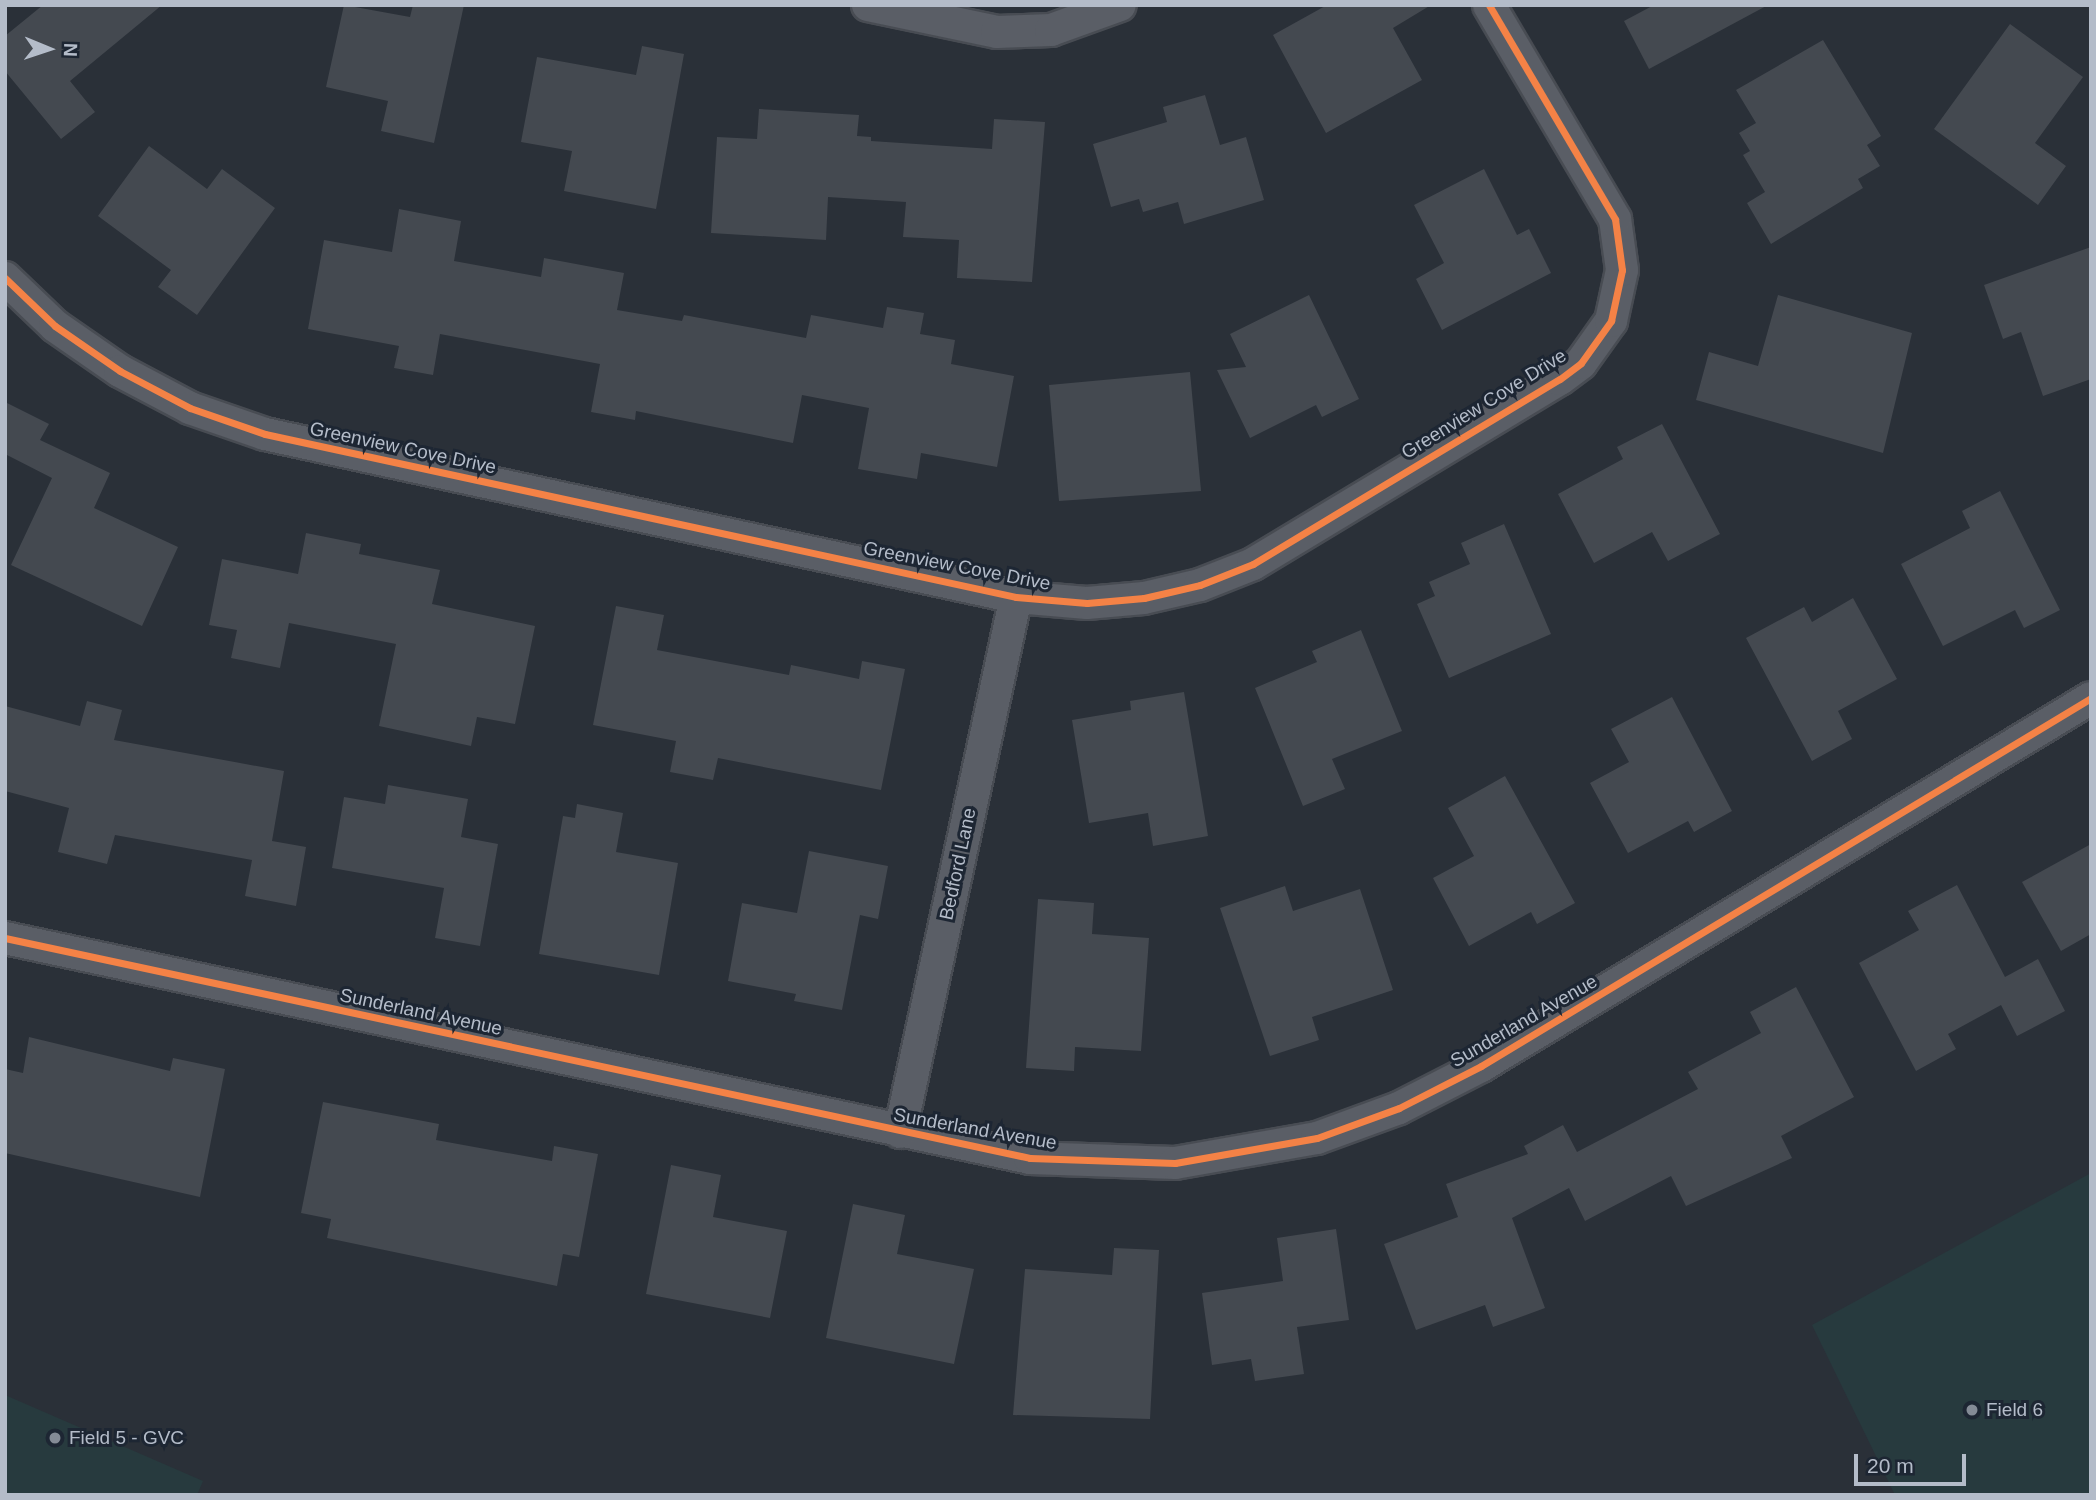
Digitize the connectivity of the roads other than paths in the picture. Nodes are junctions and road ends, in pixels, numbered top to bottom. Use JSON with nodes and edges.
{"nodes":[{"id":1,"x":868,"y":5,"type":"edge"},
{"id":2,"x":1120,"y":5,"type":"edge"},
{"id":3,"x":1489,"y":5,"type":"edge"},
{"id":4,"x":5,"y":278,"type":"edge"},
{"id":5,"x":1016,"y":597,"type":"junction"},
{"id":6,"x":2091,"y":698,"type":"edge"},
{"id":7,"x":5,"y":938,"type":"edge"},
{"id":8,"x":900,"y":1132,"type":"junction"}],
"edges":[{"from":1,"to":2,"type":"street"},
{"from":3,"to":5,"type":"street","name":"Greenview Cove Drive"},
{"from":4,"to":5,"type":"street","name":"Greenview Cove Drive"},
{"from":5,"to":8,"type":"street","name":"Bedford Lane"},
{"from":6,"to":8,"type":"street","name":"Sunderland Avenue"},
{"from":7,"to":8,"type":"street","name":"Sunderland Avenue"}]}
